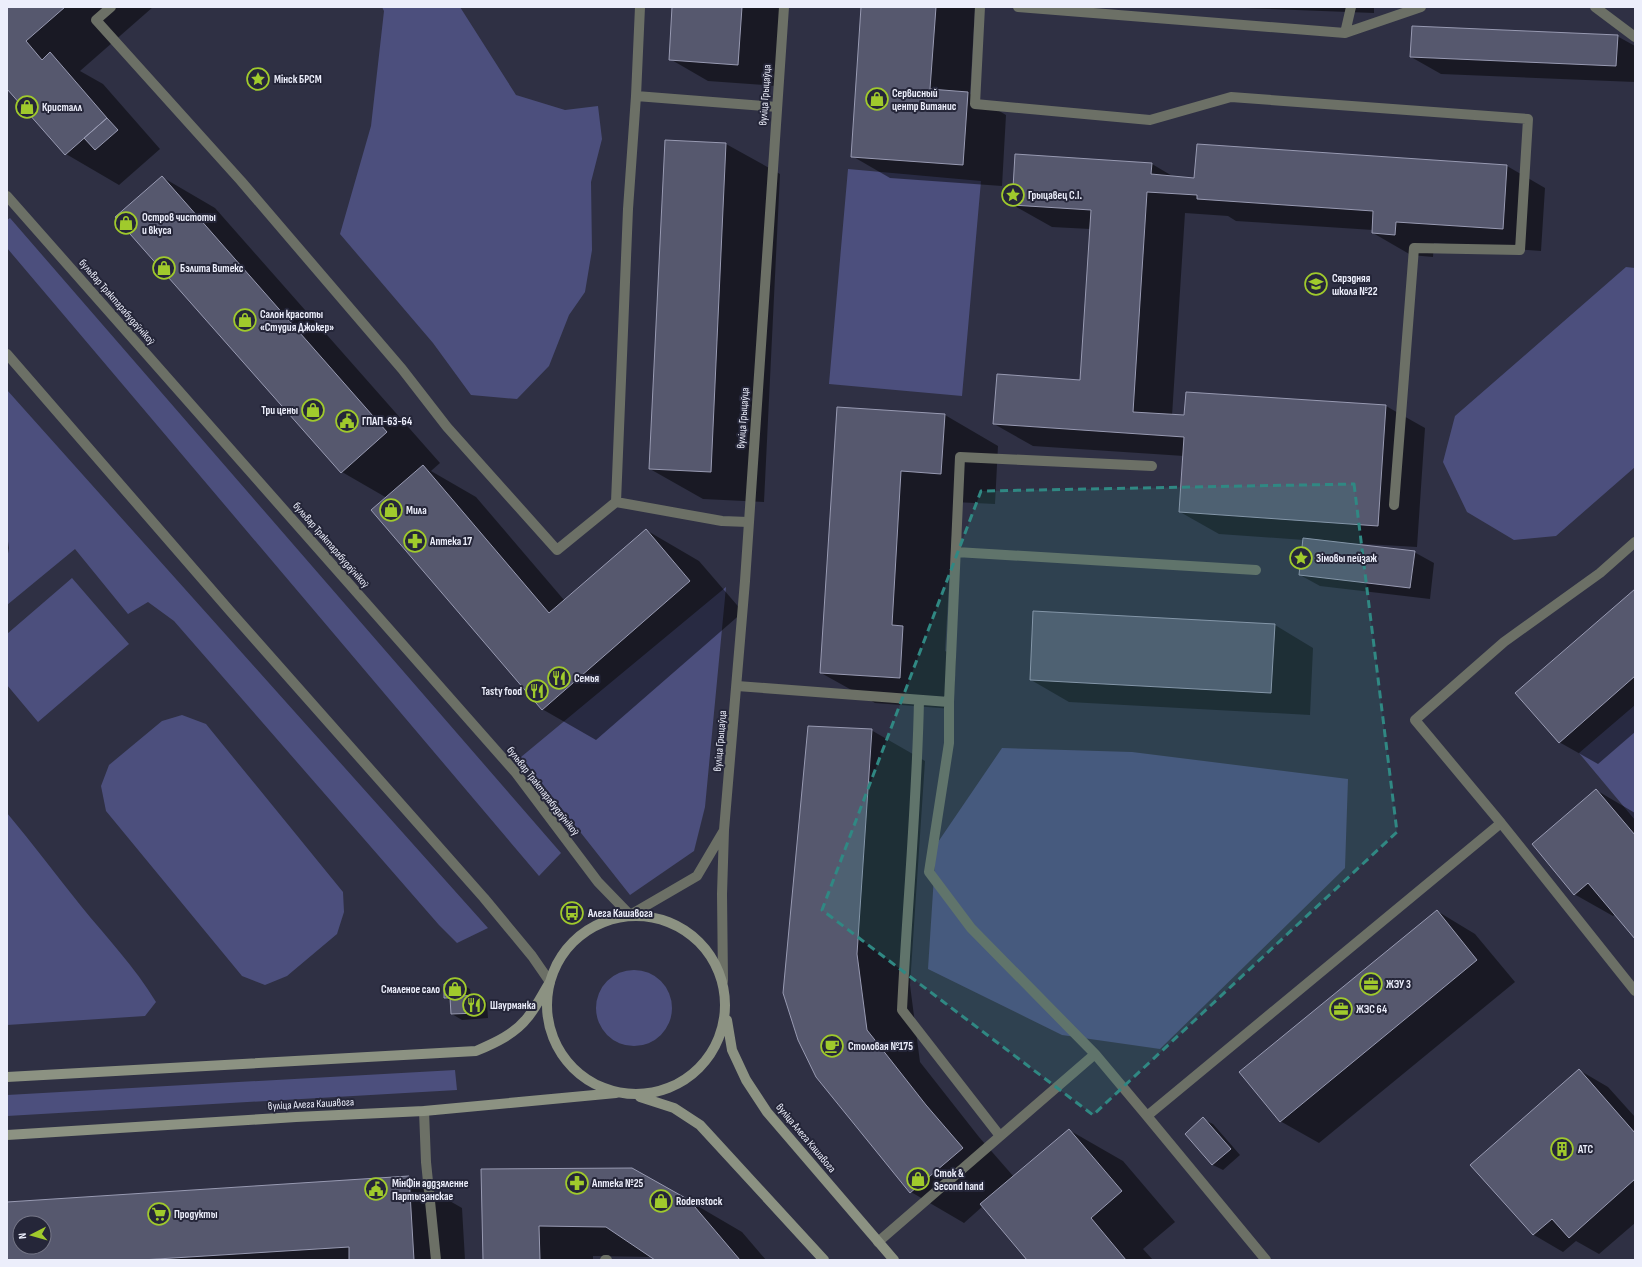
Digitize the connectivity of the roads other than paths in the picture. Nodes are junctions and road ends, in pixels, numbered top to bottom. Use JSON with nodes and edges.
{"nodes":[{"id":1,"x":111,"y":7,"type":"edge"},
{"id":2,"x":640,"y":7,"type":"edge"},
{"id":3,"x":784,"y":7,"type":"edge"},
{"id":4,"x":980,"y":7,"type":"edge"},
{"id":5,"x":1018,"y":7,"type":"edge"},
{"id":6,"x":1351,"y":7,"type":"edge"},
{"id":7,"x":1421,"y":7,"type":"edge"},
{"id":8,"x":1595,"y":7,"type":"edge"},
{"id":9,"x":1345,"y":33,"type":"junction"},
{"id":10,"x":1635,"y":37,"type":"edge"},
{"id":11,"x":636,"y":96,"type":"junction"},
{"id":12,"x":777,"y":107,"type":"junction"},
{"id":13,"x":7,"y":196,"type":"edge"},
{"id":14,"x":7,"y":354,"type":"edge"},
{"id":15,"x":1152,"y":466,"type":"dead end"},
{"id":16,"x":616,"y":502,"type":"junction"},
{"id":17,"x":1394,"y":506,"type":"dead end"},
{"id":18,"x":748,"y":522,"type":"junction"},
{"id":19,"x":1635,"y":542,"type":"edge"},
{"id":20,"x":956,"y":552,"type":"junction"},
{"id":21,"x":1256,"y":570,"type":"dead end"},
{"id":22,"x":737,"y":686,"type":"junction"},
{"id":23,"x":919,"y":700,"type":"junction"},
{"id":24,"x":949,"y":702,"type":"junction"},
{"id":25,"x":1501,"y":823,"type":"junction"},
{"id":26,"x":724,"y":830,"type":"junction"},
{"id":27,"x":630,"y":915,"type":"junction"},
{"id":28,"x":723,"y":980,"type":"junction"},
{"id":29,"x":550,"y":982,"type":"junction"},
{"id":30,"x":1635,"y":992,"type":"edge"},
{"id":31,"x":726,"y":1016,"type":"junction"},
{"id":32,"x":1095,"y":1054,"type":"junction"},
{"id":33,"x":7,"y":1077,"type":"edge"},
{"id":34,"x":616,"y":1093,"type":"junction"},
{"id":35,"x":636,"y":1096,"type":"junction"},
{"id":36,"x":424,"y":1110,"type":"junction"},
{"id":37,"x":1147,"y":1116,"type":"junction"},
{"id":38,"x":7,"y":1135,"type":"edge"},
{"id":39,"x":1000,"y":1136,"type":"junction"},
{"id":40,"x":878,"y":1242,"type":"junction"},
{"id":41,"x":436,"y":1260,"type":"edge"},
{"id":42,"x":824,"y":1260,"type":"edge"},
{"id":43,"x":894,"y":1260,"type":"edge"},
{"id":44,"x":1266,"y":1260,"type":"edge"}],
"edges":[{"from":1,"to":16,"type":"street"},
{"from":2,"to":11,"type":"street"},
{"from":3,"to":12,"type":"street","name":"вуліца Грыцаўца"},
{"from":4,"to":17,"type":"street"},
{"from":5,"to":9,"type":"street"},
{"from":6,"to":9,"type":"street"},
{"from":7,"to":9,"type":"street"},
{"from":8,"to":10,"type":"street"},
{"from":11,"to":12,"type":"street"},
{"from":11,"to":16,"type":"street"},
{"from":12,"to":18,"type":"street","name":"вуліца Грыцаўца"},
{"from":13,"to":27,"type":"street","name":"бульвар Трактарабудаўнікоў"},
{"from":14,"to":29,"type":"street"},
{"from":15,"to":20,"type":"street"},
{"from":16,"to":18,"type":"street"},
{"from":18,"to":22,"type":"street","name":"вуліца Грыцаўца"},
{"from":19,"to":25,"type":"street"},
{"from":20,"to":21,"type":"street"},
{"from":20,"to":24,"type":"street"},
{"from":22,"to":23,"type":"street"},
{"from":22,"to":26,"type":"street","name":"вуліца Грыцаўца"},
{"from":23,"to":24,"type":"street"},
{"from":23,"to":39,"type":"street"},
{"from":24,"to":32,"type":"street"},
{"from":25,"to":30,"type":"street"},
{"from":25,"to":37,"type":"street"},
{"from":26,"to":27,"type":"street","name":"вуліца Грыцаўца"},
{"from":26,"to":28,"type":"street","name":"вуліца Грыцаўца"},
{"from":27,"to":28,"type":"main road"},
{"from":27,"to":29,"type":"main road"},
{"from":28,"to":31,"type":"main road"},
{"from":29,"to":33,"type":"main road"},
{"from":29,"to":34,"type":"main road"},
{"from":31,"to":35,"type":"main road"},
{"from":31,"to":40,"type":"main road","name":"вуліца Алега Кашавога"},
{"from":32,"to":37,"type":"street"},
{"from":32,"to":39,"type":"street"},
{"from":34,"to":35,"type":"main road"},
{"from":34,"to":36,"type":"main road","name":"вуліца Алега Кашавога"},
{"from":35,"to":42,"type":"main road"},
{"from":36,"to":38,"type":"main road","name":"вуліца Алега Кашавога"},
{"from":36,"to":41,"type":"street"},
{"from":37,"to":44,"type":"street"},
{"from":39,"to":40,"type":"street"},
{"from":40,"to":43,"type":"main road","name":"вуліца Алега Кашавога"}]}
